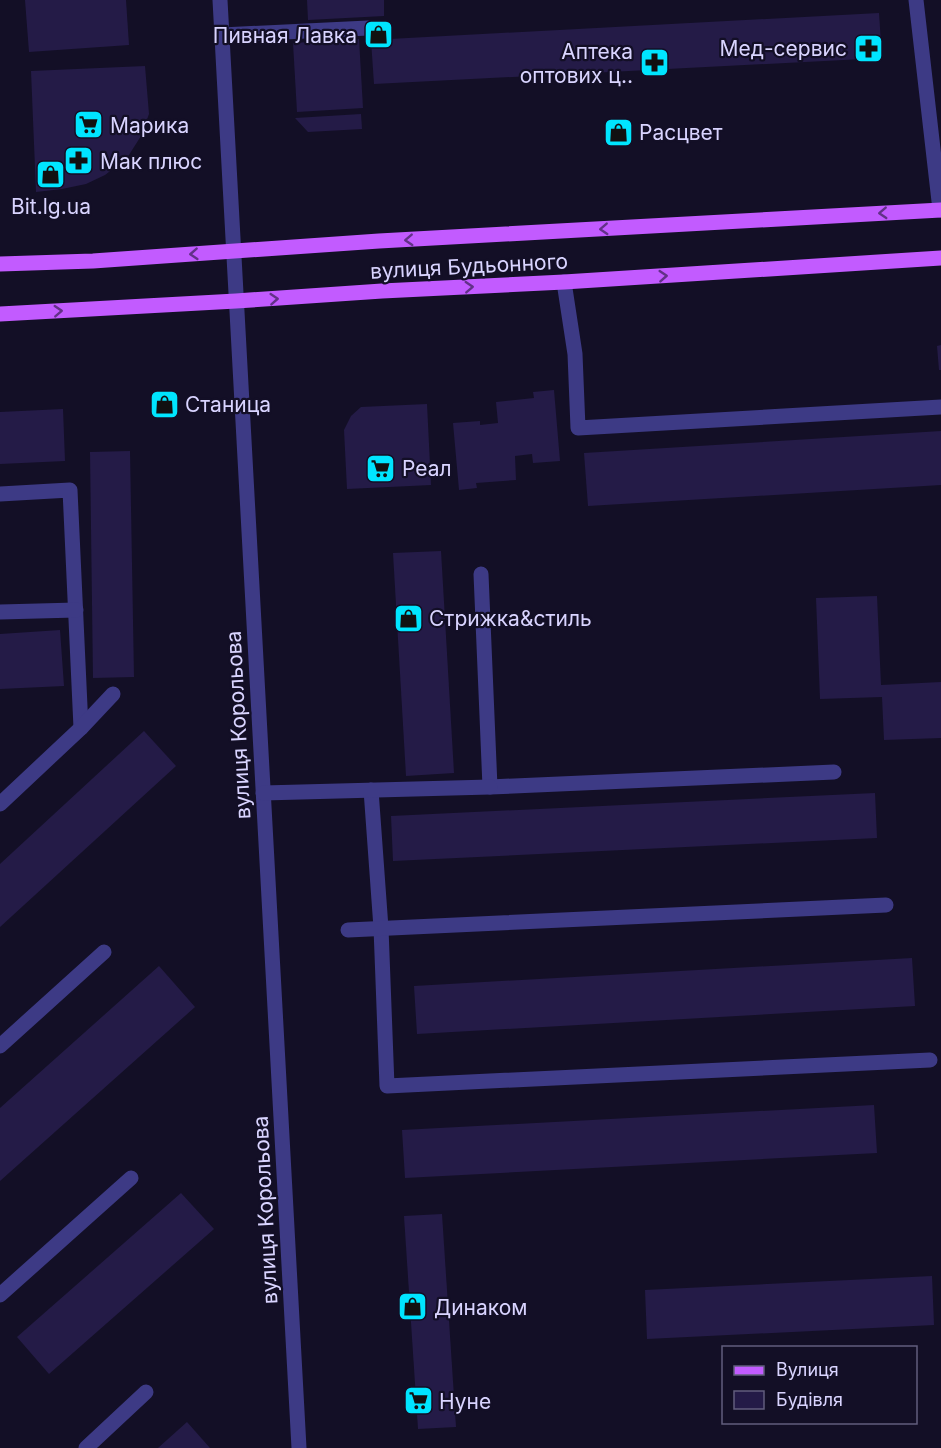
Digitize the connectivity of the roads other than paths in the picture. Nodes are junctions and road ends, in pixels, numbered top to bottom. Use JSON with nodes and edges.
{"nodes":[{"id":1,"x":220,"y":0,"type":"edge"},
{"id":2,"x":916,"y":0,"type":"edge"},
{"id":3,"x":368,"y":28,"type":"dead end"},
{"id":4,"x":222,"y":35,"type":"junction"},
{"id":5,"x":940,"y":210,"type":"edge"},
{"id":6,"x":233,"y":251,"type":"junction"},
{"id":7,"x":941,"y":258,"type":"edge"},
{"id":8,"x":0,"y":264,"type":"edge"},
{"id":9,"x":564,"y":282,"type":"junction"},
{"id":10,"x":236,"y":301,"type":"junction"},
{"id":11,"x":0,"y":314,"type":"edge"},
{"id":12,"x":941,"y":407,"type":"edge"},
{"id":13,"x":0,"y":494,"type":"edge"},
{"id":14,"x":481,"y":574,"type":"dead end"},
{"id":15,"x":75,"y":610,"type":"junction"},
{"id":16,"x":0,"y":612,"type":"edge"},
{"id":17,"x":113,"y":694,"type":"dead end"},
{"id":18,"x":81,"y":728,"type":"junction"},
{"id":19,"x":834,"y":772,"type":"dead end"},
{"id":20,"x":490,"y":787,"type":"junction"},
{"id":21,"x":371,"y":790,"type":"junction"},
{"id":22,"x":263,"y":793,"type":"junction"},
{"id":23,"x":0,"y":804,"type":"edge"},
{"id":24,"x":886,"y":905,"type":"dead end"},
{"id":25,"x":381,"y":928,"type":"junction"},
{"id":26,"x":348,"y":930,"type":"dead end"},
{"id":27,"x":104,"y":952,"type":"dead end"},
{"id":28,"x":0,"y":1046,"type":"edge"},
{"id":29,"x":930,"y":1060,"type":"dead end"},
{"id":30,"x":131,"y":1178,"type":"dead end"},
{"id":31,"x":0,"y":1295,"type":"edge"},
{"id":32,"x":146,"y":1392,"type":"dead end"},
{"id":33,"x":86,"y":1448,"type":"edge"},
{"id":34,"x":299,"y":1448,"type":"edge"}],
"edges":[{"from":1,"to":4,"type":"street","name":"вулиця Корольова"},
{"from":2,"to":5,"type":"street"},
{"from":3,"to":4,"type":"street"},
{"from":4,"to":6,"type":"street","name":"вулиця Корольова"},
{"from":5,"to":6,"type":"main road","name":"вулиця Будьонного","one_way":true},
{"from":6,"to":8,"type":"main road","name":"вулиця Будьонного","one_way":true},
{"from":6,"to":10,"type":"street","name":"вулиця Корольова"},
{"from":9,"to":7,"type":"main road","name":"вулиця Будьонного","one_way":true},
{"from":10,"to":9,"type":"main road","name":"вулиця Будьонного","one_way":true},
{"from":9,"to":12,"type":"street"},
{"from":11,"to":10,"type":"main road","name":"вулиця Будьонного","one_way":true},
{"from":10,"to":22,"type":"street","name":"вулиця Корольова"},
{"from":13,"to":15,"type":"street"},
{"from":14,"to":20,"type":"street"},
{"from":15,"to":16,"type":"street"},
{"from":15,"to":18,"type":"street"},
{"from":17,"to":18,"type":"street"},
{"from":18,"to":23,"type":"street"},
{"from":19,"to":20,"type":"street"},
{"from":20,"to":21,"type":"street"},
{"from":21,"to":22,"type":"street"},
{"from":21,"to":25,"type":"street"},
{"from":22,"to":34,"type":"street","name":"вулиця Корольова"},
{"from":24,"to":25,"type":"street"},
{"from":25,"to":26,"type":"street"},
{"from":25,"to":29,"type":"street"},
{"from":27,"to":28,"type":"street"},
{"from":30,"to":31,"type":"street"},
{"from":32,"to":33,"type":"street"}]}
